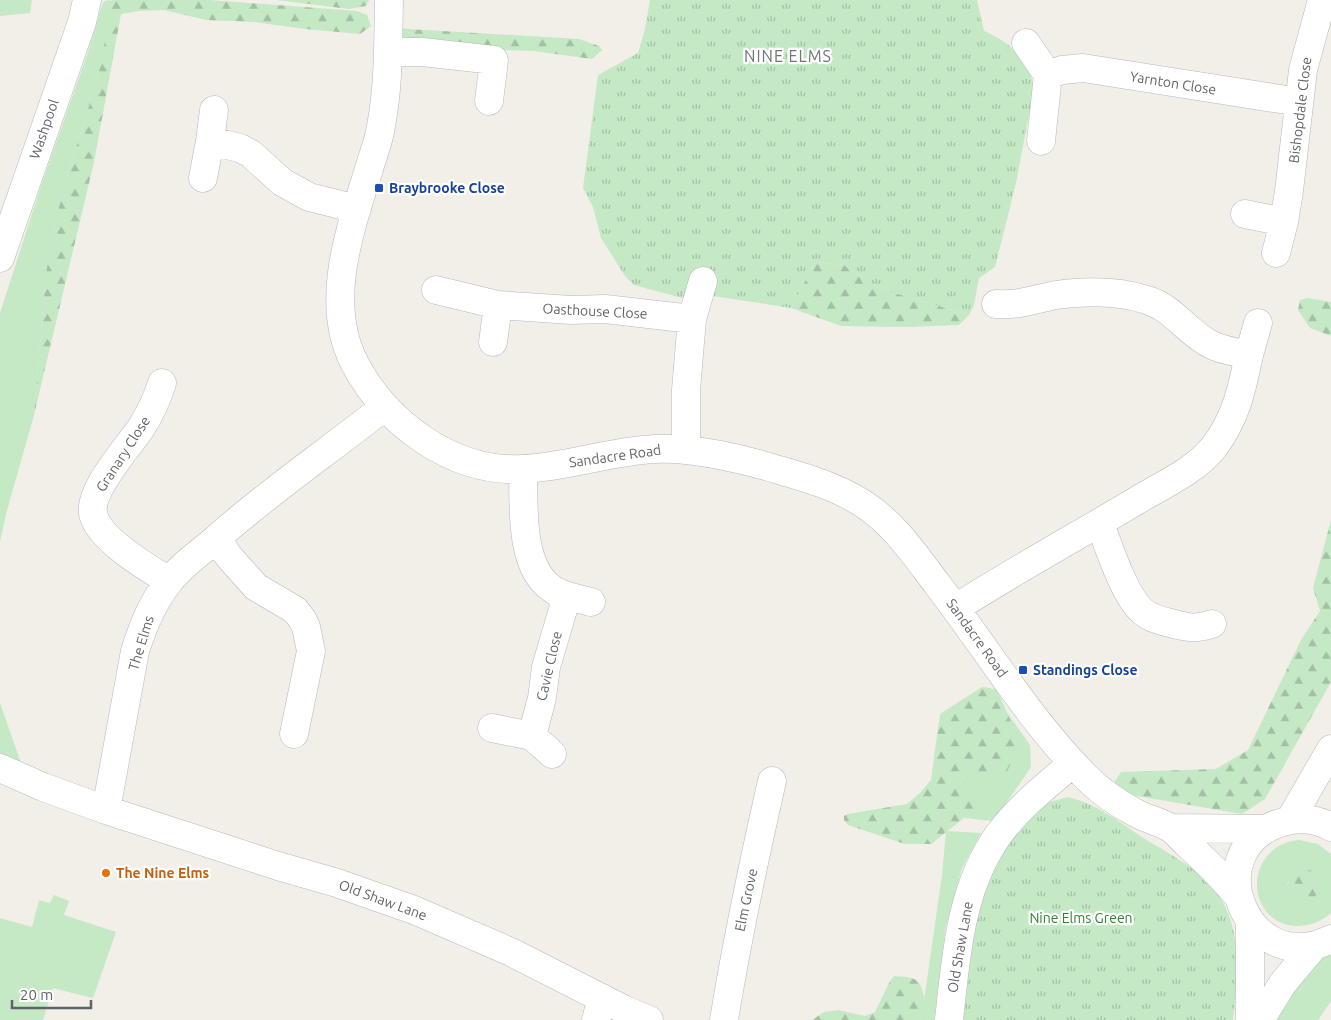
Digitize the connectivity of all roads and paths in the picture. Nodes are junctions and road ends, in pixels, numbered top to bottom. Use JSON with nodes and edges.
{"nodes":[{"id":1,"x":87,"y":0,"type":"edge"},
{"id":2,"x":389,"y":0,"type":"edge"},
{"id":3,"x":1322,"y":0,"type":"edge"},
{"id":4,"x":1026,"y":43,"type":"dead end"},
{"id":5,"x":388,"y":52,"type":"junction"},
{"id":6,"x":1048,"y":75,"type":"junction"},
{"id":7,"x":488,"y":101,"type":"dead end"},
{"id":8,"x":1299,"y":102,"type":"junction"},
{"id":9,"x":214,"y":110,"type":"dead end"},
{"id":10,"x":210,"y":141,"type":"junction"},
{"id":11,"x":1041,"y":141,"type":"dead end"},
{"id":12,"x":204,"y":178,"type":"dead end"},
{"id":13,"x":357,"y":209,"type":"junction"},
{"id":14,"x":1245,"y":214,"type":"dead end"},
{"id":15,"x":1284,"y":222,"type":"junction"},
{"id":16,"x":1276,"y":253,"type":"dead end"},
{"id":17,"x":0,"y":258,"type":"edge"},
{"id":18,"x":703,"y":281,"type":"dead end"},
{"id":19,"x":436,"y":290,"type":"dead end"},
{"id":20,"x":996,"y":304,"type":"dead end"},
{"id":21,"x":498,"y":305,"type":"junction"},
{"id":22,"x":692,"y":320,"type":"junction"},
{"id":23,"x":1258,"y":323,"type":"dead end"},
{"id":24,"x":493,"y":342,"type":"dead end"},
{"id":25,"x":1249,"y":355,"type":"junction"},
{"id":26,"x":162,"y":383,"type":"dead end"},
{"id":27,"x":384,"y":407,"type":"junction"},
{"id":28,"x":686,"y":450,"type":"junction"},
{"id":29,"x":523,"y":469,"type":"junction"},
{"id":30,"x":1100,"y":524,"type":"junction"},
{"id":31,"x":216,"y":539,"type":"junction"},
{"id":32,"x":169,"y":581,"type":"junction"},
{"id":33,"x":956,"y":608,"type":"junction"},
{"id":34,"x":1212,"y":624,"type":"dead end"},
{"id":35,"x":492,"y":728,"type":"dead end"},
{"id":36,"x":294,"y":734,"type":"dead end"},
{"id":37,"x":532,"y":736,"type":"junction"},
{"id":38,"x":1331,"y":749,"type":"edge"},
{"id":39,"x":552,"y":754,"type":"dead end"},
{"id":40,"x":1073,"y":763,"type":"junction"},
{"id":41,"x":0,"y":768,"type":"edge"},
{"id":42,"x":772,"y":781,"type":"dead end"},
{"id":43,"x":106,"y":810,"type":"junction"},
{"id":44,"x":1278,"y":825,"type":"junction"},
{"id":45,"x":1331,"y":827,"type":"edge"},
{"id":46,"x":1170,"y":828,"type":"junction"},
{"id":47,"x":1238,"y":896,"type":"junction"},
{"id":48,"x":1250,"y":921,"type":"junction"},
{"id":49,"x":1322,"y":942,"type":"edge"},
{"id":50,"x":599,"y":1009,"type":"edge"},
{"id":51,"x":650,"y":1020,"type":"edge"},
{"id":52,"x":724,"y":1020,"type":"edge"},
{"id":53,"x":949,"y":1020,"type":"edge"},
{"id":54,"x":1250,"y":1020,"type":"edge"},
{"id":55,"x":1260,"y":1020,"type":"edge"}],
"edges":[{"from":1,"to":17,"type":"street","name":"Washpool"},
{"from":2,"to":5,"type":"street","name":"Sandacre Road"},
{"from":3,"to":8,"type":"street","name":"Bishopdale Close"},
{"from":4,"to":6,"type":"street"},
{"from":5,"to":7,"type":"street"},
{"from":5,"to":13,"type":"street","name":"Sandacre Road"},
{"from":6,"to":8,"type":"street","name":"Yarnton Close"},
{"from":6,"to":11,"type":"street"},
{"from":8,"to":15,"type":"street","name":"Bishopdale Close"},
{"from":9,"to":10,"type":"street"},
{"from":10,"to":12,"type":"street"},
{"from":10,"to":13,"type":"street"},
{"from":13,"to":27,"type":"street","name":"Sandacre Road"},
{"from":14,"to":15,"type":"street"},
{"from":15,"to":16,"type":"street","name":"Bishopdale Close"},
{"from":18,"to":22,"type":"street"},
{"from":19,"to":21,"type":"street","name":"Oasthouse Close"},
{"from":20,"to":25,"type":"street"},
{"from":21,"to":22,"type":"street","name":"Oasthouse Close"},
{"from":21,"to":24,"type":"street"},
{"from":22,"to":28,"type":"street"},
{"from":23,"to":25,"type":"street"},
{"from":25,"to":30,"type":"street"},
{"from":26,"to":32,"type":"street","name":"Granary Close"},
{"from":27,"to":29,"type":"street","name":"Sandacre Road"},
{"from":27,"to":31,"type":"street","name":"The Elms"},
{"from":28,"to":29,"type":"street","name":"Sandacre Road"},
{"from":28,"to":33,"type":"street","name":"Sandacre Road"},
{"from":29,"to":37,"type":"street","name":"Cavie Close"},
{"from":30,"to":33,"type":"street"},
{"from":30,"to":34,"type":"street"},
{"from":31,"to":32,"type":"street","name":"The Elms"},
{"from":31,"to":36,"type":"street"},
{"from":32,"to":43,"type":"street","name":"The Elms"},
{"from":33,"to":40,"type":"street","name":"Sandacre Road"},
{"from":35,"to":37,"type":"street"},
{"from":37,"to":39,"type":"street"},
{"from":38,"to":44,"type":"street"},
{"from":40,"to":46,"type":"street","name":"Sandacre Road"},
{"from":40,"to":53,"type":"street","name":"Old Shaw Lane"},
{"from":41,"to":43,"type":"street"},
{"from":42,"to":52,"type":"street","name":"Elm Grove"},
{"from":43,"to":50,"type":"street","name":"Old Shaw Lane"},
{"from":44,"to":45,"type":"street","name":"Sandacre Road"},
{"from":44,"to":46,"type":"street","name":"Sandacre Road"},
{"from":44,"to":47,"type":"street"},
{"from":46,"to":47,"type":"street","name":"Sandacre Road"},
{"from":47,"to":48,"type":"street"},
{"from":48,"to":49,"type":"street"},
{"from":48,"to":54,"type":"street"},
{"from":49,"to":55,"type":"street"},
{"from":50,"to":51,"type":"street","name":"Old Shaw Lane"}]}
